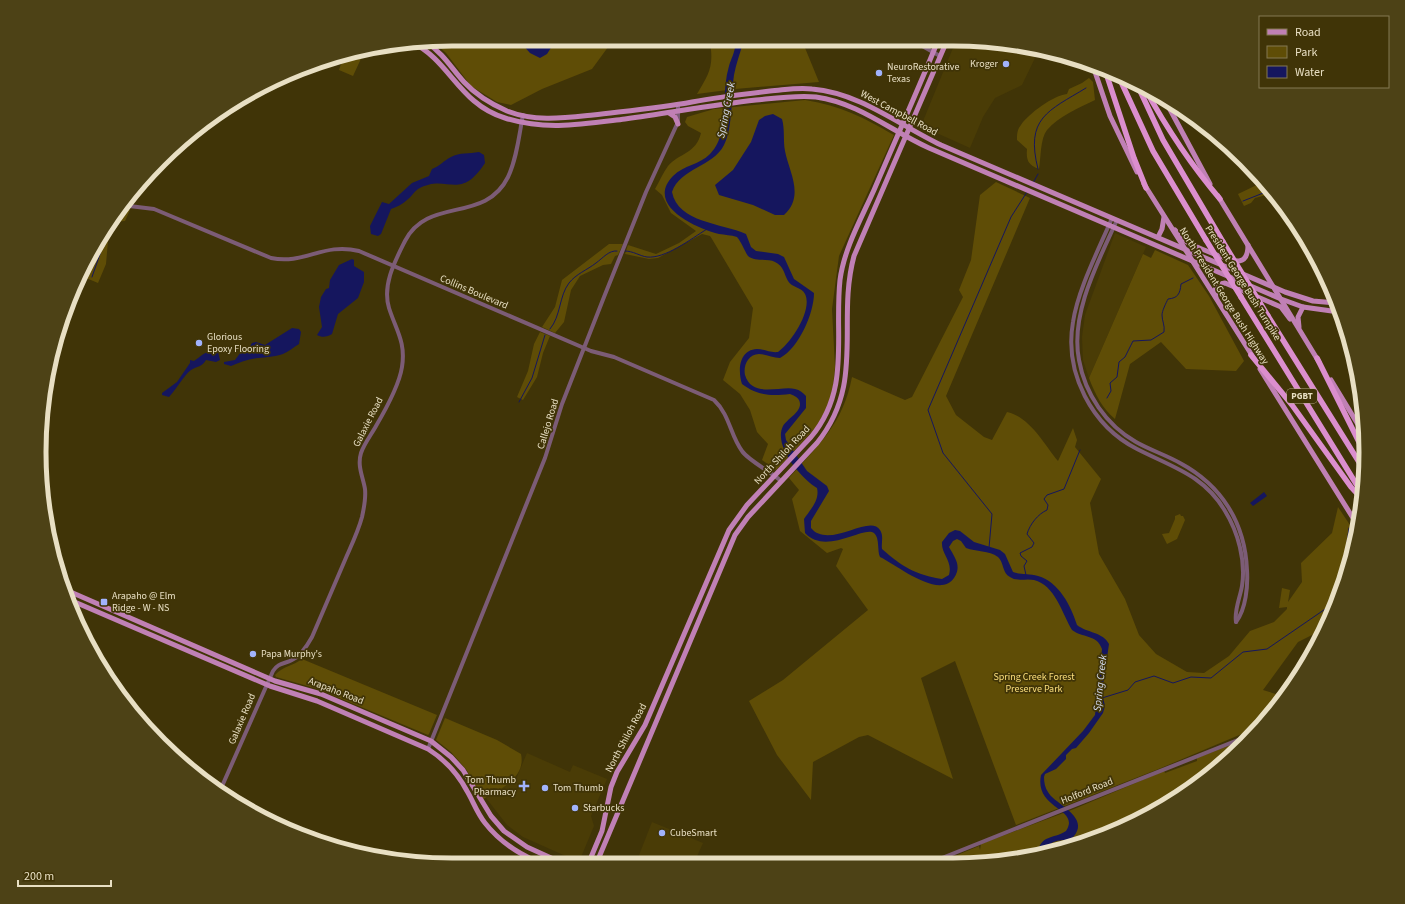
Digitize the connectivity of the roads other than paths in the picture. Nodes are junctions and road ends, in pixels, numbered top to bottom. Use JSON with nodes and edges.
{"nodes":[{"id":1,"x":922,"y":46,"type":"edge"},
{"id":2,"x":936,"y":46,"type":"edge"},
{"id":3,"x":945,"y":46,"type":"edge"},
{"id":4,"x":420,"y":47,"type":"edge"},
{"id":5,"x":432,"y":47,"type":"edge"},
{"id":6,"x":933,"y":53,"type":"junction"},
{"id":7,"x":940,"y":56,"type":"junction"},
{"id":8,"x":1095,"y":72,"type":"edge"},
{"id":9,"x":1107,"y":77,"type":"edge"},
{"id":10,"x":1122,"y":83,"type":"edge"},
{"id":11,"x":1141,"y":92,"type":"edge"},
{"id":12,"x":1150,"y":97,"type":"edge"},
{"id":13,"x":678,"y":104,"type":"junction"},
{"id":14,"x":496,"y":106,"type":"junction"},
{"id":15,"x":1169,"y":108,"type":"edge"},
{"id":16,"x":679,"y":111,"type":"junction"},
{"id":17,"x":686,"y":111,"type":"junction"},
{"id":18,"x":492,"y":112,"type":"junction"},
{"id":19,"x":669,"y":113,"type":"junction"},
{"id":20,"x":523,"y":115,"type":"junction"},
{"id":21,"x":522,"y":122,"type":"junction"},
{"id":22,"x":678,"y":123,"type":"junction"},
{"id":23,"x":902,"y":126,"type":"junction"},
{"id":24,"x":909,"y":129,"type":"junction"},
{"id":25,"x":899,"y":133,"type":"junction"},
{"id":26,"x":906,"y":137,"type":"junction"},
{"id":27,"x":929,"y":148,"type":"junction"},
{"id":28,"x":964,"y":154,"type":"junction"},
{"id":29,"x":1146,"y":188,"type":"junction"},
{"id":30,"x":1220,"y":199,"type":"junction"},
{"id":31,"x":129,"y":206,"type":"edge"},
{"id":32,"x":1164,"y":217,"type":"junction"},
{"id":33,"x":1114,"y":219,"type":"junction"},
{"id":34,"x":1111,"y":226,"type":"junction"},
{"id":35,"x":1158,"y":236,"type":"junction"},
{"id":36,"x":1248,"y":245,"type":"junction"},
{"id":37,"x":1184,"y":247,"type":"junction"},
{"id":38,"x":1192,"y":261,"type":"junction"},
{"id":39,"x":394,"y":266,"type":"junction"},
{"id":40,"x":1089,"y":275,"type":"junction"},
{"id":41,"x":1274,"y":287,"type":"junction"},
{"id":42,"x":1088,"y":288,"type":"junction"},
{"id":43,"x":1281,"y":299,"type":"junction"},
{"id":44,"x":1217,"y":300,"type":"junction"},
{"id":45,"x":1330,"y":303,"type":"edge"},
{"id":46,"x":1303,"y":307,"type":"junction"},
{"id":47,"x":1333,"y":311,"type":"edge"},
{"id":48,"x":1300,"y":330,"type":"junction"},
{"id":49,"x":584,"y":348,"type":"junction"},
{"id":50,"x":1251,"y":355,"type":"junction"},
{"id":51,"x":1317,"y":358,"type":"junction"},
{"id":52,"x":1358,"y":425,"type":"edge"},
{"id":53,"x":1359,"y":441,"type":"edge"},
{"id":54,"x":1359,"y":461,"type":"edge"},
{"id":55,"x":775,"y":476,"type":"junction"},
{"id":56,"x":783,"y":479,"type":"junction"},
{"id":57,"x":1357,"y":486,"type":"edge"},
{"id":58,"x":1357,"y":493,"type":"edge"},
{"id":59,"x":1353,"y":519,"type":"edge"},
{"id":60,"x":72,"y":592,"type":"edge"},
{"id":61,"x":75,"y":602,"type":"edge"},
{"id":62,"x":269,"y":678,"type":"junction"},
{"id":63,"x":266,"y":685,"type":"junction"},
{"id":64,"x":1240,"y":739,"type":"edge"},
{"id":65,"x":431,"y":741,"type":"junction"},
{"id":66,"x":428,"y":749,"type":"junction"},
{"id":67,"x":222,"y":787,"type":"edge"},
{"id":68,"x":604,"y":823,"type":"junction"},
{"id":69,"x":608,"y":835,"type":"junction"},
{"id":70,"x":515,"y":840,"type":"junction"},
{"id":71,"x":509,"y":847,"type":"junction"},
{"id":72,"x":530,"y":858,"type":"edge"},
{"id":73,"x":551,"y":858,"type":"edge"},
{"id":74,"x":591,"y":858,"type":"edge"},
{"id":75,"x":599,"y":858,"type":"edge"},
{"id":76,"x":942,"y":858,"type":"edge"}],
"edges":[{"from":1,"to":6,"type":"street"},
{"from":2,"to":6,"type":"main road","name":"North Shiloh Road"},
{"from":3,"to":7,"type":"main road","name":"North Shiloh Road"},
{"from":4,"to":18,"type":"main road","name":"West Campbell Road"},
{"from":5,"to":14,"type":"main road","name":"West Campbell Road"},
{"from":6,"to":7,"type":"street"},
{"from":6,"to":23,"type":"main road","name":"North Shiloh Road"},
{"from":7,"to":24,"type":"main road","name":"North Shiloh Road"},
{"from":8,"to":29,"type":"main road","name":"North President George Bush Highway"},
{"from":9,"to":29,"type":"highway"},
{"from":10,"to":57,"type":"highway","name":"President George Bush Turnpike","number":"PGBT","bridge":true},
{"from":11,"to":54,"type":"highway","name":"President George Bush Turnpike","number":"PGBT","bridge":true},
{"from":12,"to":30,"type":"highway"},
{"from":13,"to":16,"type":"street","name":"Callejo Road"},
{"from":13,"to":20,"type":"main road","name":"West Campbell Road"},
{"from":13,"to":23,"type":"main road","name":"West Campbell Road"},
{"from":14,"to":18,"type":"main road"},
{"from":14,"to":20,"type":"main road","name":"West Campbell Road"},
{"from":15,"to":30,"type":"main road"},
{"from":16,"to":17,"type":"main road","name":"West Campbell Road"},
{"from":16,"to":19,"type":"main road","name":"West Campbell Road"},
{"from":16,"to":22,"type":"street","name":"Callejo Road"},
{"from":17,"to":22,"type":"main road"},
{"from":17,"to":25,"type":"main road","name":"West Campbell Road"},
{"from":18,"to":21,"type":"main road","name":"West Campbell Road"},
{"from":19,"to":21,"type":"main road","name":"West Campbell Road"},
{"from":19,"to":22,"type":"main road"},
{"from":20,"to":21,"type":"street","name":"Galaxie Road"},
{"from":21,"to":39,"type":"street","name":"Galaxie Road"},
{"from":22,"to":49,"type":"street","name":"Callejo Road"},
{"from":23,"to":24,"type":"main road","name":"West Campbell Road"},
{"from":23,"to":25,"type":"main road","name":"North Shiloh Road"},
{"from":24,"to":26,"type":"main road","name":"North Shiloh Road"},
{"from":24,"to":28,"type":"main road","name":"West Campbell Road"},
{"from":25,"to":26,"type":"main road","name":"West Campbell Road"},
{"from":25,"to":55,"type":"main road","name":"North Shiloh Road"},
{"from":26,"to":27,"type":"main road","name":"West Campbell Road"},
{"from":26,"to":56,"type":"main road","name":"North Shiloh Road"},
{"from":27,"to":28,"type":"main road"},
{"from":27,"to":34,"type":"main road","name":"West Campbell Road"},
{"from":28,"to":33,"type":"main road","name":"West Campbell Road"},
{"from":29,"to":32,"type":"main road","name":"North President George Bush Highway"},
{"from":30,"to":36,"type":"main road"},
{"from":31,"to":39,"type":"street","name":"Collins Boulevard"},
{"from":32,"to":35,"type":"main road"},
{"from":32,"to":36,"type":"main road"},
{"from":32,"to":37,"type":"main road","name":"North President George Bush Highway"},
{"from":33,"to":34,"type":"street"},
{"from":33,"to":35,"type":"main road","name":"West Campbell Road"},
{"from":34,"to":38,"type":"main road","name":"West Campbell Road"},
{"from":34,"to":40,"type":"street"},
{"from":34,"to":42,"type":"street"},
{"from":35,"to":37,"type":"main road","name":"West Campbell Road"},
{"from":36,"to":41,"type":"main road"},
{"from":37,"to":38,"type":"main road","name":"North President George Bush Highway"},
{"from":37,"to":41,"type":"main road","name":"West Campbell Road"},
{"from":38,"to":43,"type":"main road"},
{"from":38,"to":44,"type":"main road","name":"North President George Bush Highway"},
{"from":39,"to":49,"type":"street","name":"Collins Boulevard"},
{"from":39,"to":62,"type":"street","name":"Galaxie Road"},
{"from":40,"to":42,"type":"street"},
{"from":40,"to":42,"type":"street"},
{"from":41,"to":43,"type":"main road"},
{"from":41,"to":45,"type":"main road","name":"West Campbell Road"},
{"from":43,"to":46,"type":"main road"},
{"from":43,"to":48,"type":"main road"},
{"from":44,"to":48,"type":"main road"},
{"from":44,"to":50,"type":"main road","name":"North President George Bush Highway"},
{"from":46,"to":47,"type":"main road"},
{"from":46,"to":48,"type":"main road"},
{"from":48,"to":51,"type":"main road"},
{"from":49,"to":55,"type":"street","name":"Collins Boulevard"},
{"from":49,"to":65,"type":"street","name":"Callejo Road"},
{"from":50,"to":58,"type":"highway"},
{"from":50,"to":59,"type":"main road","name":"North President George Bush Highway"},
{"from":51,"to":52,"type":"main road"},
{"from":51,"to":53,"type":"highway"},
{"from":55,"to":56,"type":"street","name":"Collins Boulevard"},
{"from":55,"to":68,"type":"main road","name":"North Shiloh Road"},
{"from":56,"to":69,"type":"main road","name":"North Shiloh Road"},
{"from":60,"to":62,"type":"main road","name":"Arapaho Road"},
{"from":61,"to":63,"type":"main road","name":"Arapaho Road"},
{"from":62,"to":63,"type":"street","name":"Galaxie Road"},
{"from":62,"to":65,"type":"main road","name":"Arapaho Road"},
{"from":63,"to":66,"type":"main road","name":"Arapaho Road"},
{"from":63,"to":67,"type":"street","name":"Galaxie Road"},
{"from":64,"to":76,"type":"street","name":"Holford Road"},
{"from":65,"to":66,"type":"street","name":"Callejo Road"},
{"from":65,"to":70,"type":"main road","name":"Arapaho Road"},
{"from":66,"to":71,"type":"main road","name":"Arapaho Road"},
{"from":68,"to":69,"type":"main road"},
{"from":68,"to":74,"type":"main road","name":"North Shiloh Road"},
{"from":69,"to":75,"type":"main road","name":"North Shiloh Road"},
{"from":70,"to":71,"type":"main road"},
{"from":70,"to":73,"type":"main road","name":"Arapaho Road"},
{"from":71,"to":72,"type":"main road","name":"Arapaho Road"}]}
